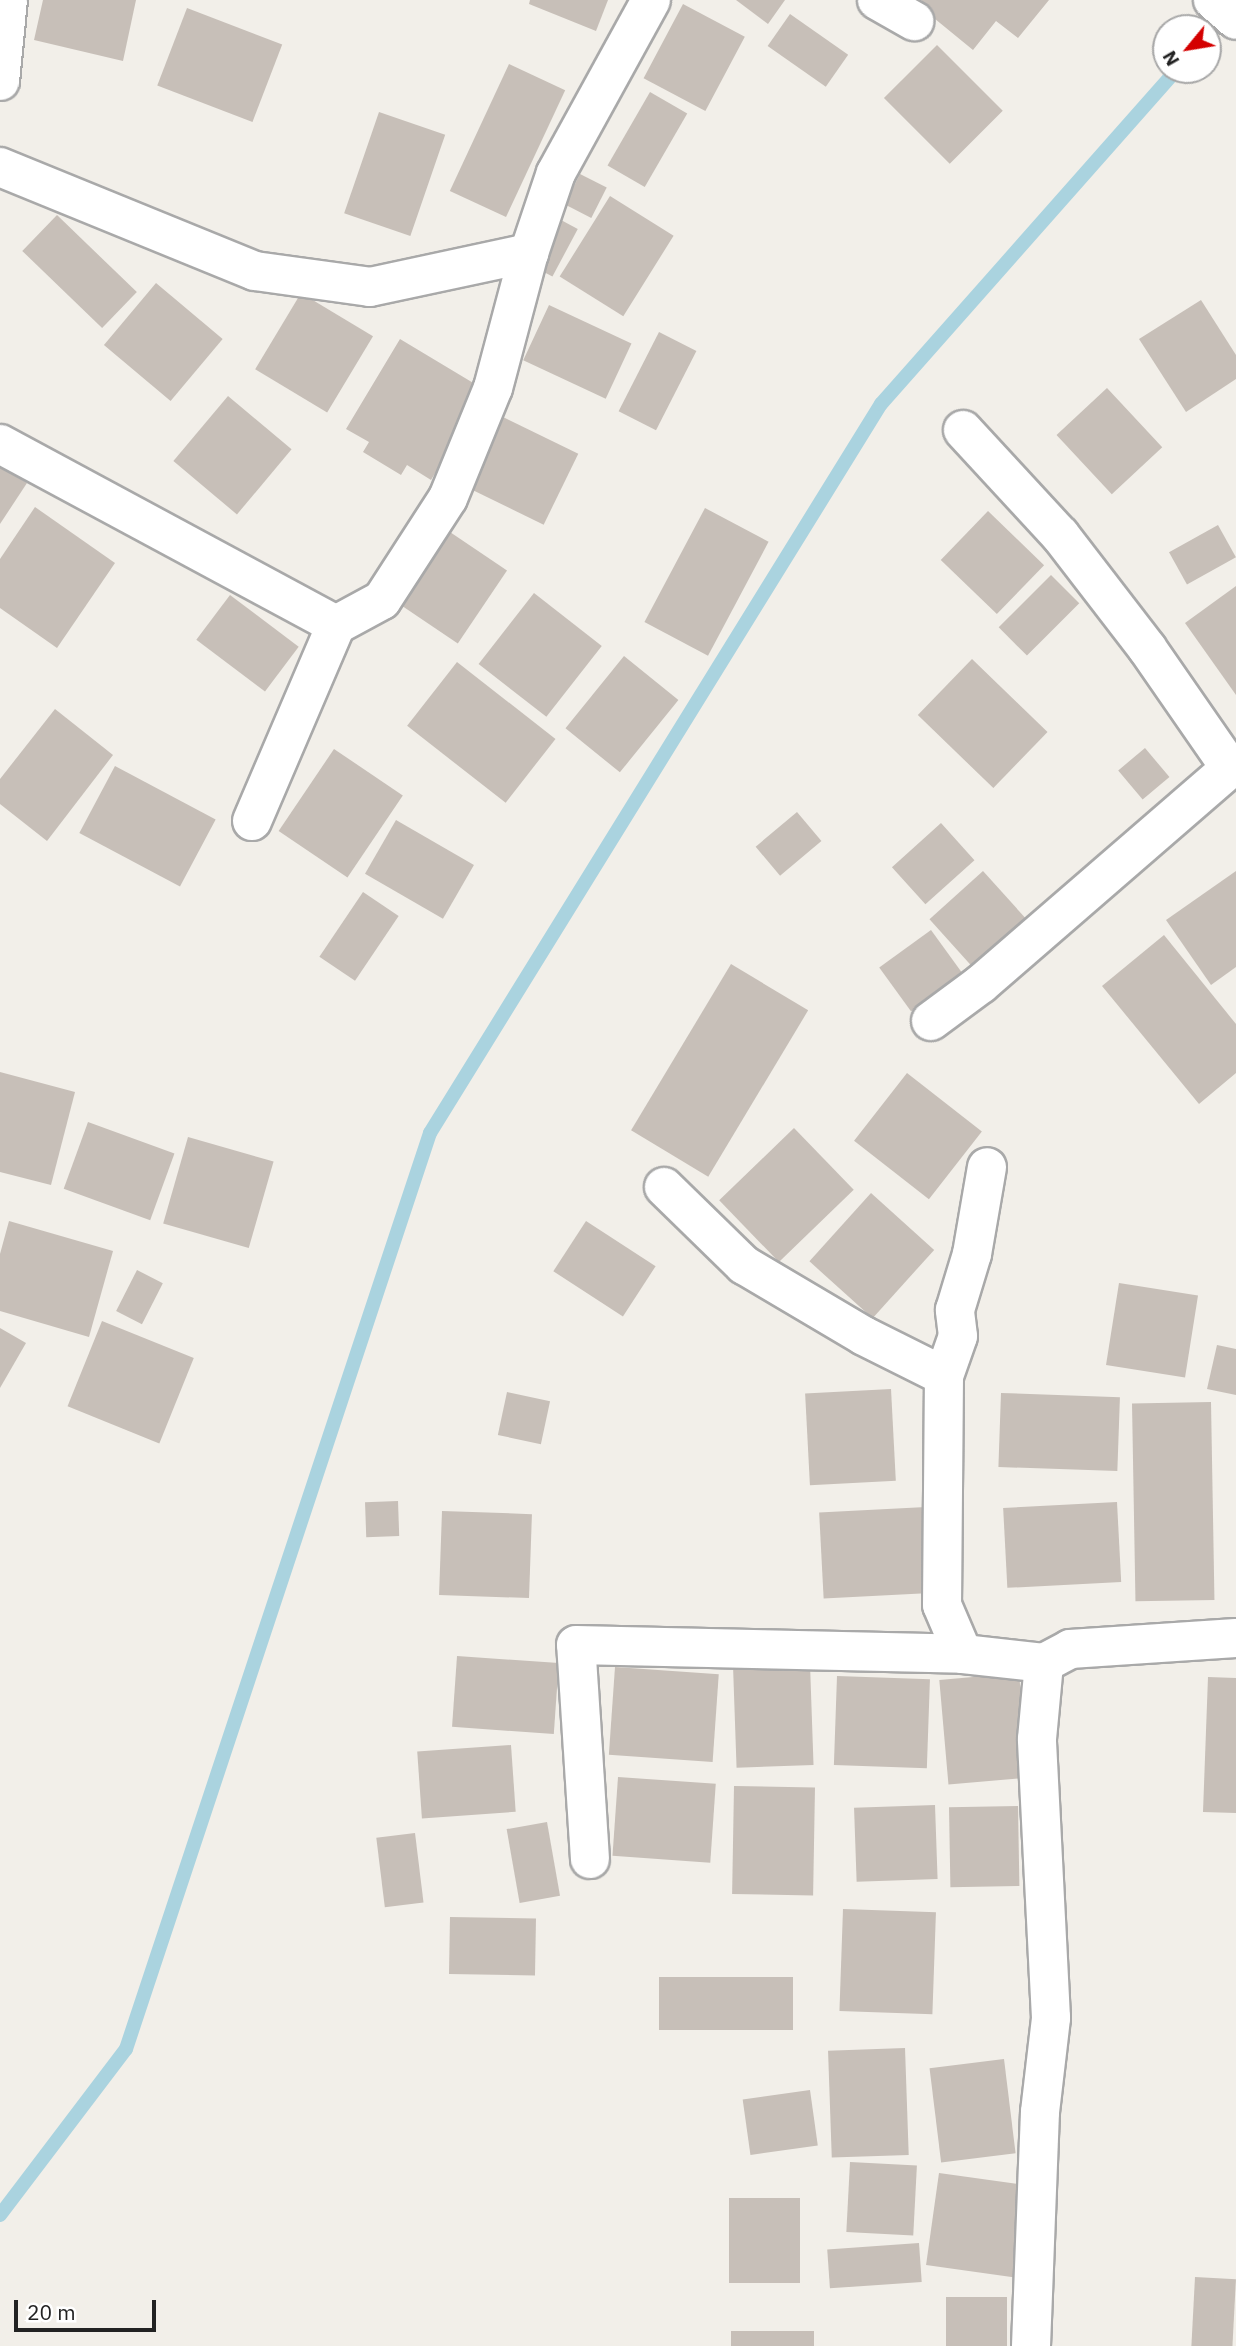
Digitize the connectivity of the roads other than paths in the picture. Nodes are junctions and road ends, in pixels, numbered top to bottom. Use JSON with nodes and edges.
{"nodes":[{"id":1,"x":8,"y":0,"type":"edge"},
{"id":2,"x":651,"y":0,"type":"edge"},
{"id":3,"x":877,"y":0,"type":"edge"},
{"id":4,"x":1213,"y":0,"type":"edge"},
{"id":5,"x":1236,"y":20,"type":"edge"},
{"id":6,"x":914,"y":21,"type":"dead end"},
{"id":7,"x":0,"y":81,"type":"edge"},
{"id":8,"x":0,"y":167,"type":"edge"},
{"id":9,"x":529,"y":253,"type":"junction"},
{"id":10,"x":963,"y":430,"type":"dead end"},
{"id":11,"x":0,"y":444,"type":"edge"},
{"id":12,"x":336,"y":625,"type":"junction"},
{"id":13,"x":1233,"y":767,"type":"edge"},
{"id":14,"x":253,"y":821,"type":"dead end"},
{"id":15,"x":932,"y":1021,"type":"dead end"},
{"id":16,"x":987,"y":1167,"type":"dead end"},
{"id":17,"x":664,"y":1187,"type":"dead end"},
{"id":18,"x":944,"y":1376,"type":"junction"},
{"id":19,"x":1236,"y":1638,"type":"edge"},
{"id":20,"x":963,"y":1654,"type":"junction"},
{"id":21,"x":1044,"y":1663,"type":"junction"},
{"id":22,"x":590,"y":1859,"type":"dead end"},
{"id":23,"x":1031,"y":2346,"type":"edge"}],
"edges":[{"from":1,"to":7,"type":"street"},
{"from":2,"to":9,"type":"street"},
{"from":3,"to":6,"type":"street"},
{"from":4,"to":5,"type":"street"},
{"from":8,"to":9,"type":"street"},
{"from":9,"to":12,"type":"street"},
{"from":10,"to":13,"type":"street"},
{"from":11,"to":12,"type":"street"},
{"from":12,"to":14,"type":"street"},
{"from":13,"to":15,"type":"street"},
{"from":16,"to":18,"type":"street"},
{"from":17,"to":18,"type":"street"},
{"from":18,"to":20,"type":"street"},
{"from":19,"to":21,"type":"street"},
{"from":20,"to":21,"type":"street"},
{"from":20,"to":22,"type":"street"},
{"from":21,"to":23,"type":"street"}]}
